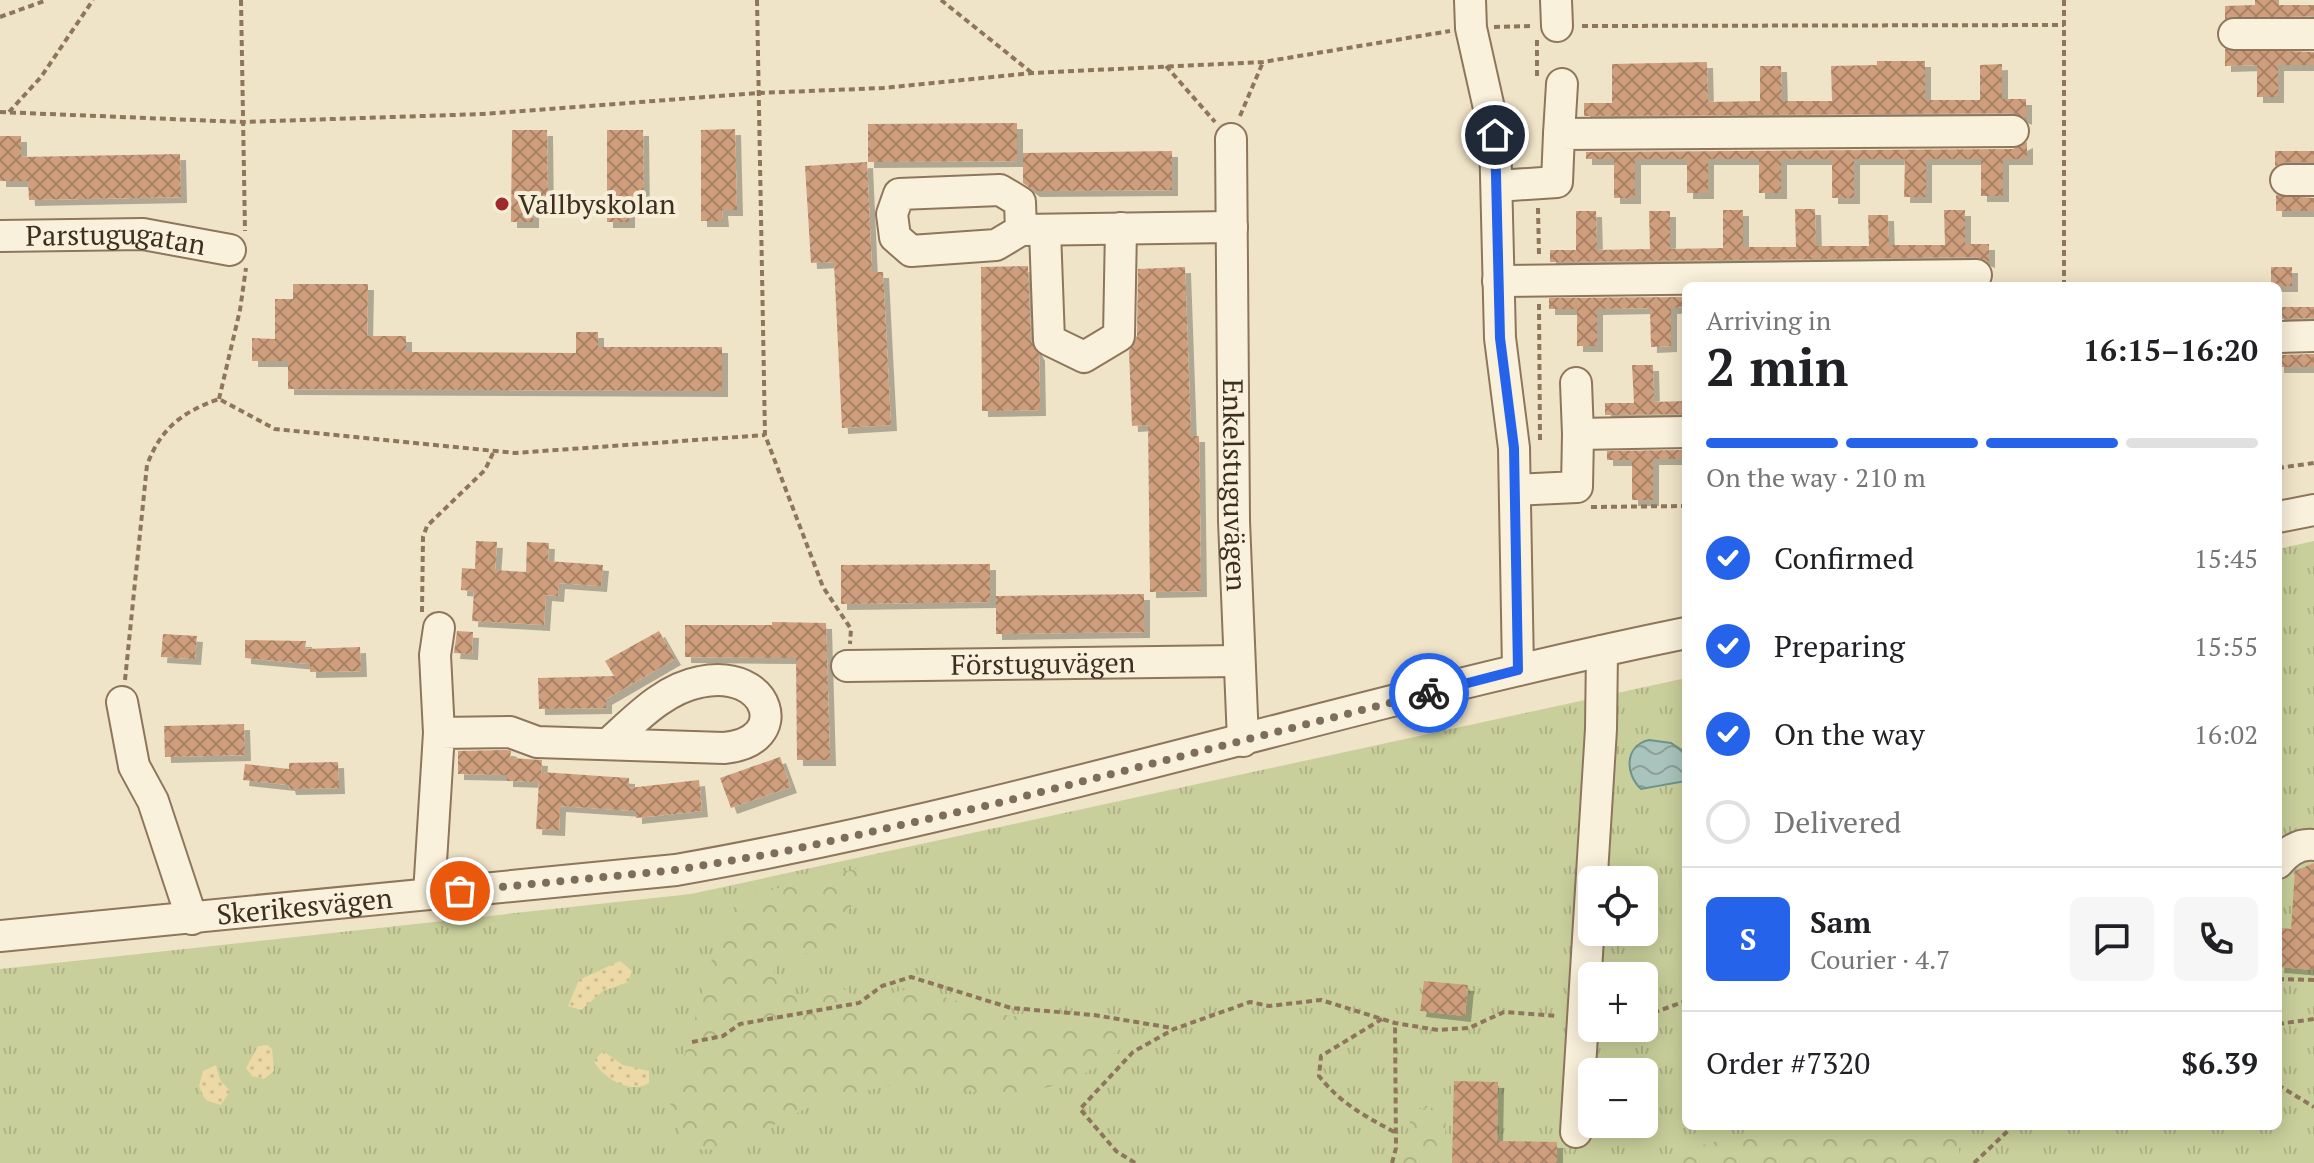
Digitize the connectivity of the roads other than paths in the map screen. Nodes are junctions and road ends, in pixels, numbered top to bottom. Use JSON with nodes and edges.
{"nodes":[{"id":1,"x":1471,"y":14,"type":"edge"},
{"id":2,"x":2234,"y":34,"type":"dead end"},
{"id":3,"x":2314,"y":34,"type":"edge"},
{"id":4,"x":1562,"y":84,"type":"dead end"},
{"id":5,"x":2013,"y":131,"type":"dead end"},
{"id":6,"x":1559,"y":134,"type":"junction"},
{"id":7,"x":1231,"y":139,"type":"road end"},
{"id":8,"x":1497,"y":186,"type":"junction"},
{"id":9,"x":1232,"y":227,"type":"junction"},
{"id":10,"x":1121,"y":228,"type":"junction"},
{"id":11,"x":0,"y":236,"type":"edge"},
{"id":12,"x":230,"y":250,"type":"dead end"},
{"id":13,"x":1976,"y":275,"type":"dead end"},
{"id":14,"x":1498,"y":281,"type":"junction"},
{"id":15,"x":2314,"y":336,"type":"edge"},
{"id":16,"x":2282,"y":337,"type":"edge"},
{"id":17,"x":1576,"y":383,"type":"dead end"},
{"id":18,"x":1682,"y":432,"type":"edge"},
{"id":19,"x":1578,"y":434,"type":"junction"},
{"id":20,"x":1515,"y":490,"type":"junction"},
{"id":21,"x":2314,"y":510,"type":"edge"},
{"id":22,"x":2282,"y":516,"type":"edge"},
{"id":23,"x":430,"y":623,"type":"road end"},
{"id":24,"x":1682,"y":634,"type":"edge"},
{"id":25,"x":1602,"y":651,"type":"junction"},
{"id":26,"x":1238,"y":661,"type":"junction"},
{"id":27,"x":847,"y":666,"type":"road end"},
{"id":28,"x":1518,"y":670,"type":"junction"},
{"id":29,"x":122,"y":702,"type":"road end"},
{"id":30,"x":439,"y":733,"type":"junction"},
{"id":31,"x":1243,"y":741,"type":"junction"},
{"id":32,"x":608,"y":744,"type":"dead end"},
{"id":33,"x":2314,"y":845,"type":"edge"},
{"id":34,"x":2282,"y":859,"type":"edge"},
{"id":35,"x":429,"y":894,"type":"junction"},
{"id":36,"x":192,"y":919,"type":"junction"},
{"id":37,"x":0,"y":936,"type":"edge"},
{"id":38,"x":1576,"y":1132,"type":"dead end"}],
"edges":[{"from":1,"to":8,"type":"street"},
{"from":2,"to":3,"type":"street"},
{"from":4,"to":6,"type":"street"},
{"from":5,"to":6,"type":"street"},
{"from":6,"to":8,"type":"street"},
{"from":7,"to":9,"type":"street","name":"Enkelstuguvägen"},
{"from":8,"to":14,"type":"street"},
{"from":9,"to":10,"type":"street"},
{"from":9,"to":26,"type":"street","name":"Enkelstuguvägen"},
{"from":10,"to":10,"type":"street"},
{"from":11,"to":12,"type":"street","name":"Parstugugatan"},
{"from":13,"to":14,"type":"street"},
{"from":14,"to":20,"type":"street"},
{"from":15,"to":16,"type":"street"},
{"from":17,"to":19,"type":"street"},
{"from":18,"to":19,"type":"street"},
{"from":19,"to":20,"type":"street"},
{"from":20,"to":28,"type":"street"},
{"from":21,"to":22,"type":"street"},
{"from":23,"to":30,"type":"street"},
{"from":24,"to":25,"type":"street","name":"Skerikesvägen"},
{"from":25,"to":28,"type":"street","name":"Skerikesvägen"},
{"from":25,"to":38,"type":"street"},
{"from":26,"to":27,"type":"street","name":"Förstuguvägen"},
{"from":26,"to":31,"type":"street","name":"Enkelstuguvägen"},
{"from":28,"to":31,"type":"street","name":"Skerikesvägen"},
{"from":29,"to":36,"type":"street","name":"Skerikesvägen"},
{"from":30,"to":32,"type":"street"},
{"from":30,"to":35,"type":"street"},
{"from":31,"to":35,"type":"street","name":"Skerikesvägen"},
{"from":33,"to":34,"type":"street"},
{"from":35,"to":36,"type":"street","name":"Skerikesvägen"},
{"from":36,"to":37,"type":"street","name":"Skerikesvägen"}]}
